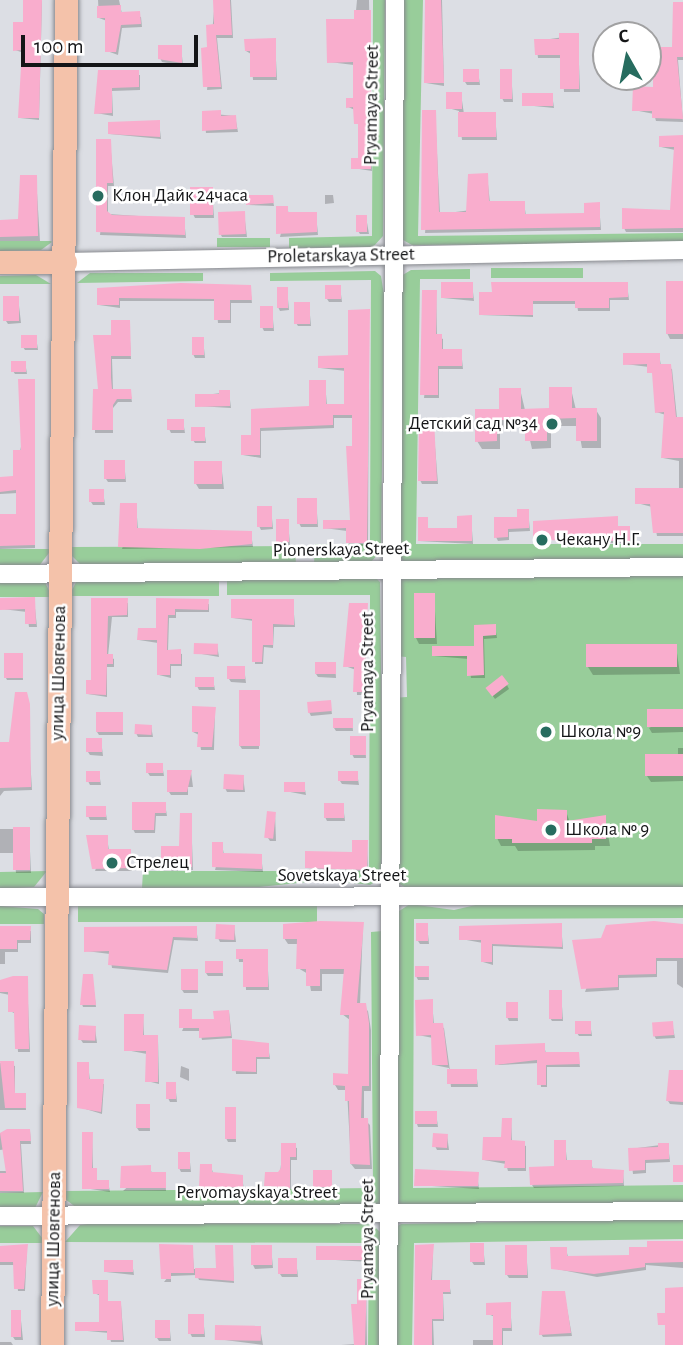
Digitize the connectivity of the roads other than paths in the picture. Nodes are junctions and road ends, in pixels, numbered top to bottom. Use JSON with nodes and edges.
{"nodes":[{"id":1,"x":66,"y":0,"type":"edge"},
{"id":2,"x":395,"y":0,"type":"edge"},
{"id":3,"x":683,"y":250,"type":"edge"},
{"id":4,"x":391,"y":254,"type":"junction"},
{"id":5,"x":0,"y":262,"type":"edge"},
{"id":6,"x":65,"y":262,"type":"junction"},
{"id":7,"x":683,"y":567,"type":"edge"},
{"id":8,"x":389,"y":570,"type":"junction"},
{"id":9,"x":61,"y":573,"type":"junction"},
{"id":10,"x":0,"y":574,"type":"edge"},
{"id":11,"x":683,"y":895,"type":"edge"},
{"id":12,"x":56,"y":896,"type":"junction"},
{"id":13,"x":0,"y":897,"type":"edge"},
{"id":14,"x":388,"y":897,"type":"junction"},
{"id":15,"x":683,"y":1210,"type":"edge"},
{"id":16,"x":390,"y":1213,"type":"junction"},
{"id":17,"x":0,"y":1216,"type":"edge"},
{"id":18,"x":55,"y":1216,"type":"junction"},
{"id":19,"x":52,"y":1345,"type":"edge"},
{"id":20,"x":388,"y":1345,"type":"edge"}],
"edges":[{"from":1,"to":6,"type":"main road","name":"улица Шовгенова"},
{"from":2,"to":4,"type":"street","name":"Pryamaya Street"},
{"from":3,"to":4,"type":"street","name":"Proletarskaya Street"},
{"from":4,"to":6,"type":"street","name":"Proletarskaya Street"},
{"from":4,"to":8,"type":"street","name":"Pryamaya Street"},
{"from":5,"to":6,"type":"main road","name":"Proletarskaya Street"},
{"from":6,"to":9,"type":"main road","name":"улица Шовгенова"},
{"from":7,"to":8,"type":"street","name":"Pionerskaya Street"},
{"from":8,"to":9,"type":"street","name":"Pionerskaya Street"},
{"from":8,"to":14,"type":"street","name":"Pryamaya Street"},
{"from":9,"to":10,"type":"street","name":"Pionerskaya Street"},
{"from":9,"to":12,"type":"main road","name":"улица Шовгенова"},
{"from":11,"to":14,"type":"street","name":"Sovetskaya Street"},
{"from":12,"to":13,"type":"street","name":"Sovetskaya Street"},
{"from":12,"to":14,"type":"street","name":"Sovetskaya Street"},
{"from":12,"to":18,"type":"main road","name":"улица Шовгенова"},
{"from":14,"to":16,"type":"street","name":"Pryamaya Street"},
{"from":15,"to":16,"type":"street","name":"Pervomayskaya Street"},
{"from":16,"to":18,"type":"street","name":"Pervomayskaya Street"},
{"from":16,"to":20,"type":"street","name":"Pryamaya Street"},
{"from":17,"to":18,"type":"street","name":"Pervomayskaya Street"},
{"from":18,"to":19,"type":"main road","name":"улица Шовгенова"}]}
